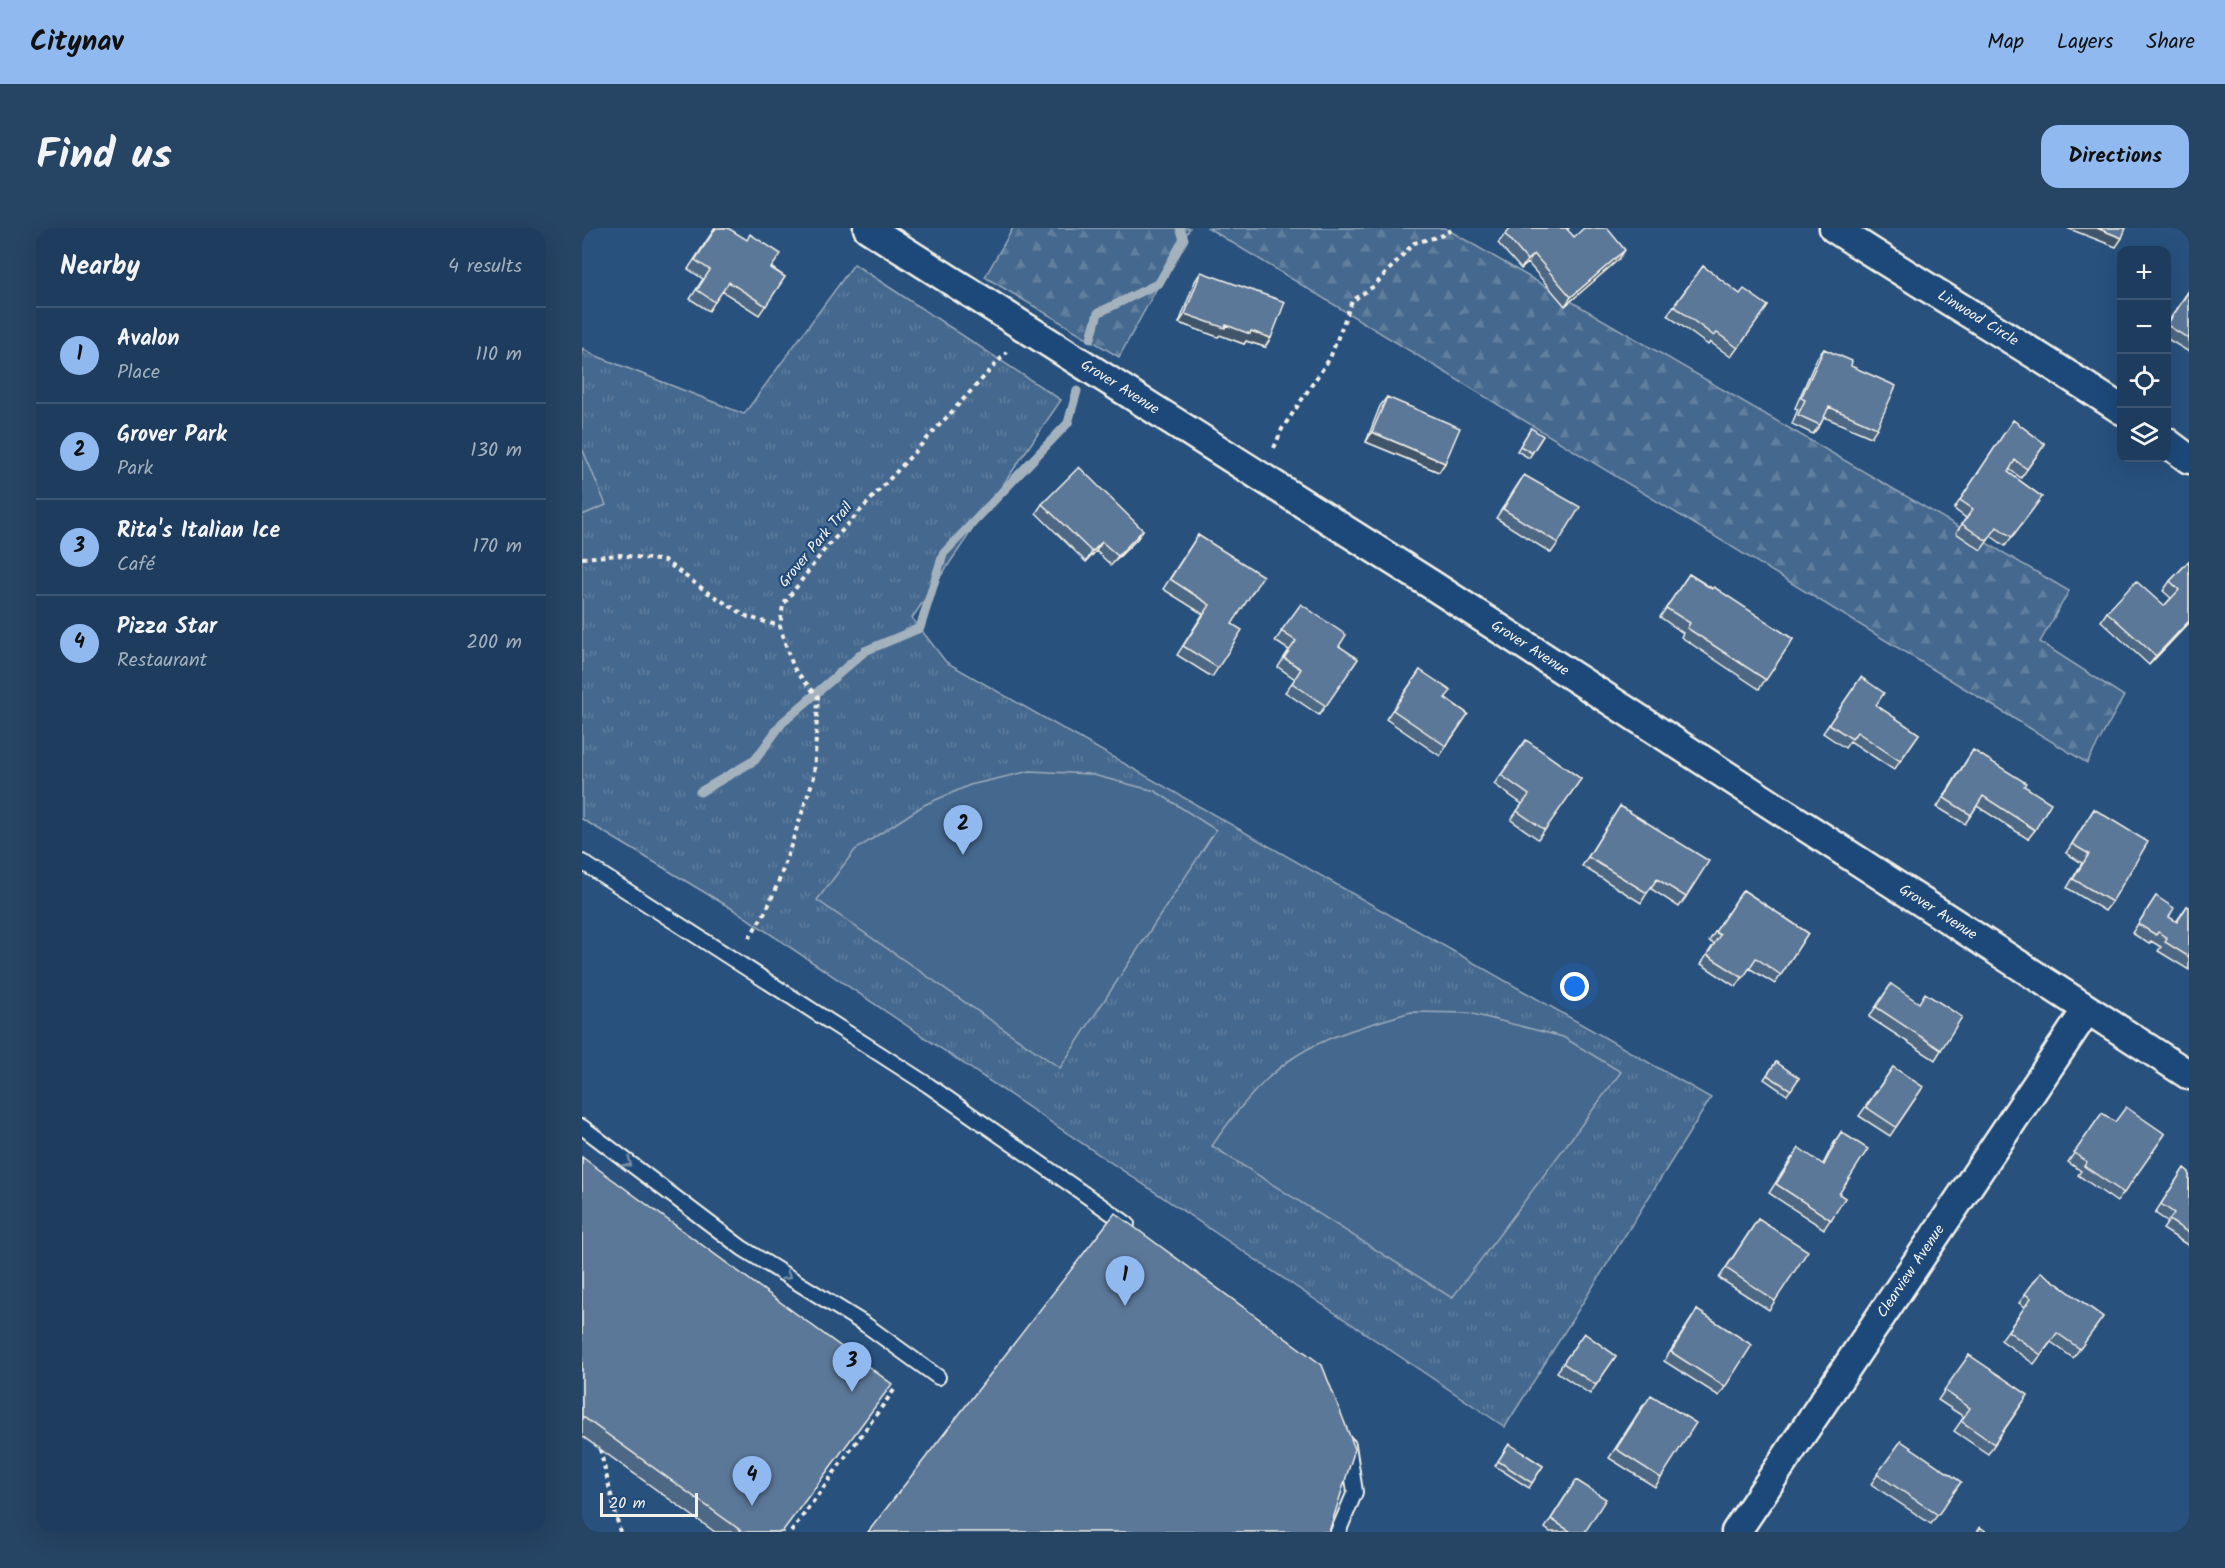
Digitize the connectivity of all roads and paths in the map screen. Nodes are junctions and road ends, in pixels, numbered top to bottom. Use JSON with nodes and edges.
{"nodes":[{"id":1,"x":868,"y":228,"type":"edge"},
{"id":2,"x":1455,"y":228,"type":"edge"},
{"id":3,"x":1834,"y":228,"type":"edge"},
{"id":4,"x":1014,"y":345,"type":"dead end"},
{"id":5,"x":2118,"y":408,"type":"edge"},
{"id":6,"x":2171,"y":446,"type":"edge"},
{"id":7,"x":2189,"y":459,"type":"edge"},
{"id":8,"x":1273,"y":484,"type":"junction"},
{"id":9,"x":582,"y":558,"type":"edge"},
{"id":10,"x":780,"y":626,"type":"junction"},
{"id":11,"x":582,"y":862,"type":"edge"},
{"id":12,"x":749,"y":938,"type":"dead end"},
{"id":13,"x":2086,"y":1011,"type":"junction"},
{"id":14,"x":2189,"y":1075,"type":"edge"},
{"id":15,"x":582,"y":1127,"type":"edge"},
{"id":16,"x":1137,"y":1231,"type":"edge"},
{"id":17,"x":938,"y":1377,"type":"dead end"},
{"id":18,"x":894,"y":1390,"type":"dead end"},
{"id":19,"x":1343,"y":1430,"type":"edge"},
{"id":20,"x":600,"y":1449,"type":"edge"},
{"id":21,"x":620,"y":1532,"type":"edge"},
{"id":22,"x":791,"y":1532,"type":"edge"},
{"id":23,"x":1338,"y":1532,"type":"edge"},
{"id":24,"x":1736,"y":1532,"type":"edge"}],
"edges":[{"from":1,"to":8,"type":"street","name":"Grover Avenue"},
{"from":2,"to":8,"type":"path"},
{"from":3,"to":5,"type":"street","name":"Linwood Circle"},
{"from":4,"to":10,"type":"path","name":"Grover Park Trail"},
{"from":6,"to":7,"type":"street"},
{"from":8,"to":13,"type":"street","name":"Grover Avenue"},
{"from":9,"to":10,"type":"path"},
{"from":10,"to":12,"type":"path"},
{"from":11,"to":16,"type":"lane"},
{"from":13,"to":14,"type":"street","name":"Grover Avenue"},
{"from":13,"to":24,"type":"street","name":"Clearview Avenue"},
{"from":15,"to":17,"type":"lane","one_way":true},
{"from":18,"to":22,"type":"path"},
{"from":19,"to":23,"type":"lane"},
{"from":20,"to":21,"type":"path"}]}
